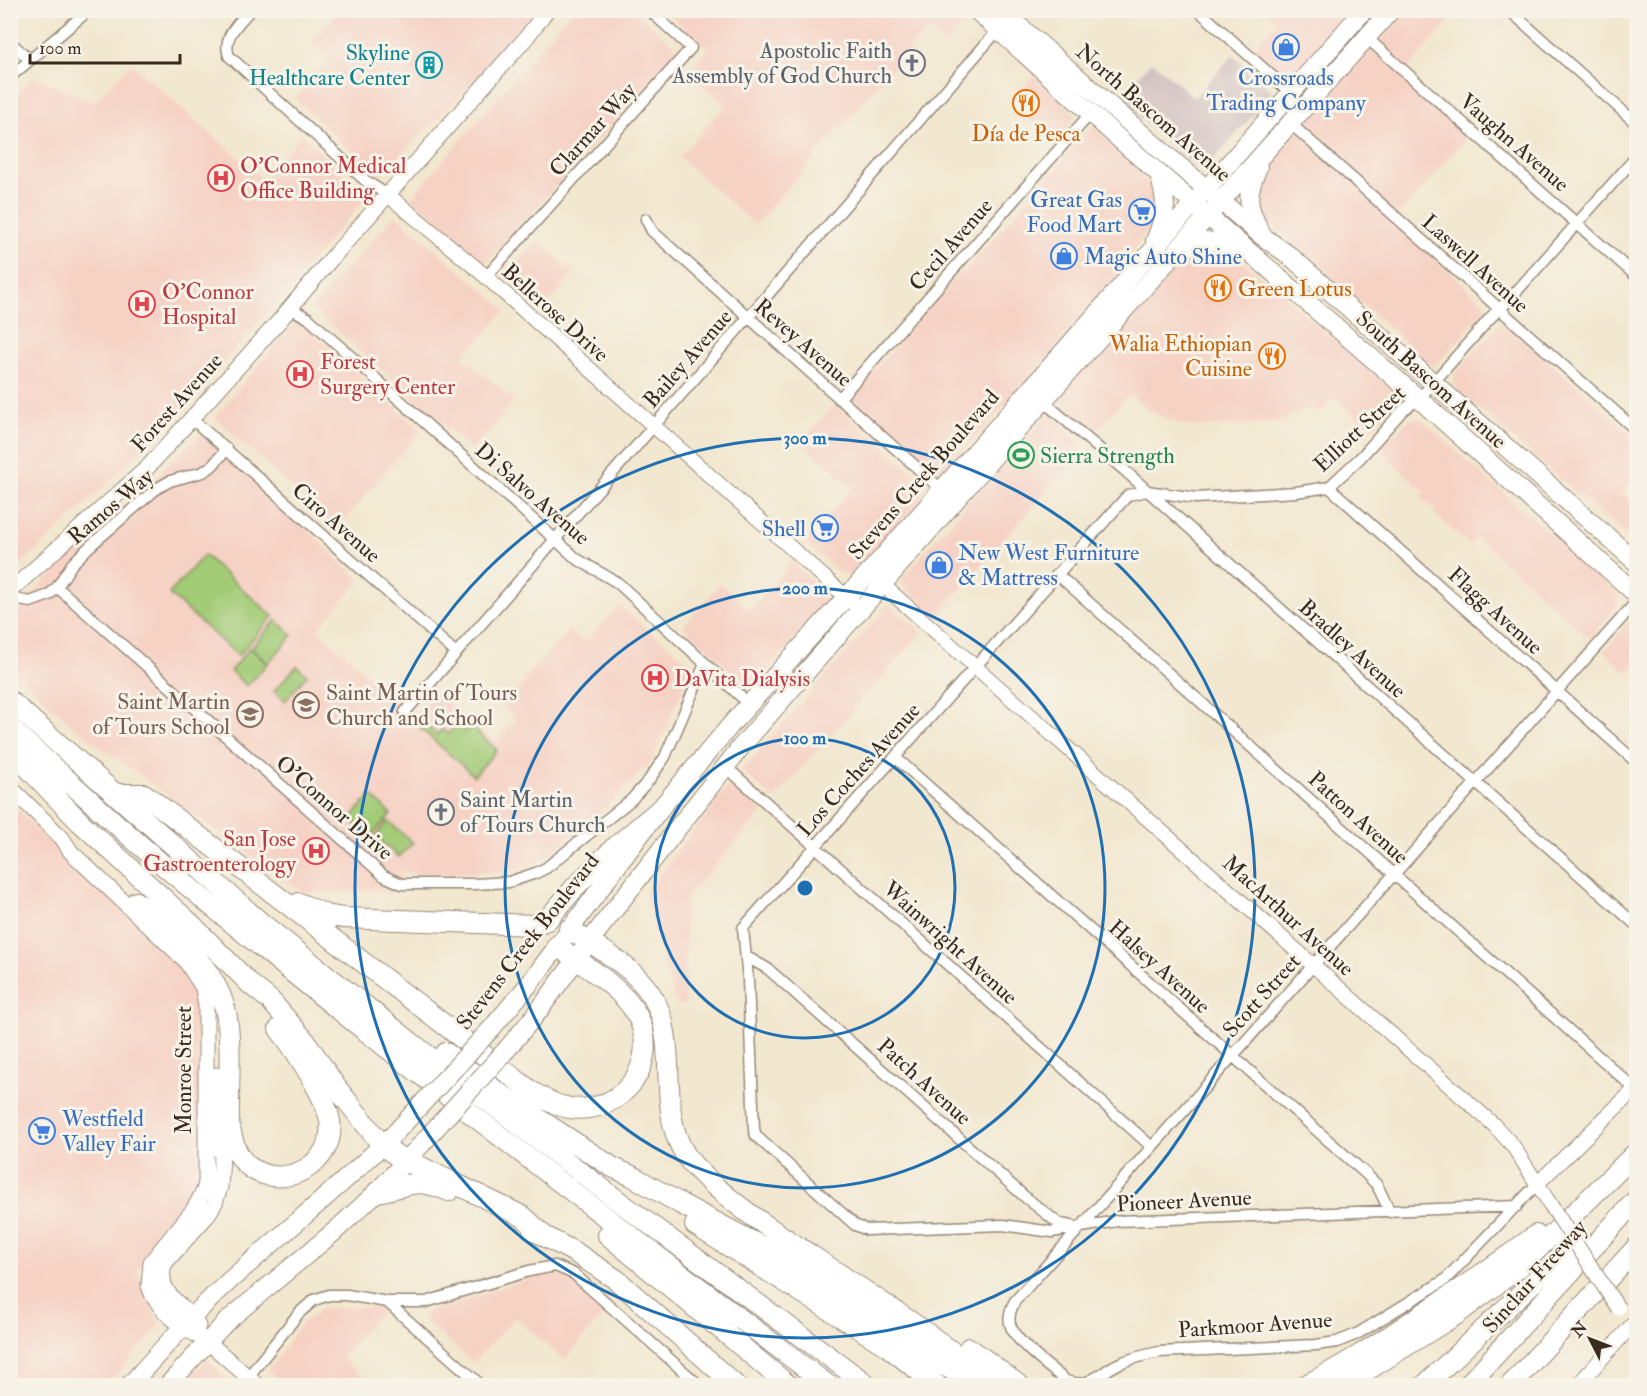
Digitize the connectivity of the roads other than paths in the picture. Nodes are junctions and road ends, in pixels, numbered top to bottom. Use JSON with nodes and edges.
{"nodes":[{"id":1,"x":89,"y":10,"type":"edge"},
{"id":2,"x":250,"y":10,"type":"edge"},
{"id":3,"x":547,"y":10,"type":"edge"},
{"id":4,"x":649,"y":10,"type":"edge"},
{"id":5,"x":976,"y":10,"type":"edge"},
{"id":6,"x":1001,"y":10,"type":"edge"},
{"id":7,"x":1198,"y":10,"type":"edge"},
{"id":8,"x":1364,"y":10,"type":"edge"},
{"id":9,"x":1378,"y":10,"type":"edge"},
{"id":10,"x":1391,"y":10,"type":"edge"},
{"id":11,"x":1509,"y":10,"type":"edge"},
{"id":12,"x":998,"y":30,"type":"junction"},
{"id":13,"x":1367,"y":38,"type":"junction"},
{"id":14,"x":10,"y":42,"type":"edge"},
{"id":15,"x":29,"y":59,"type":"junction"},
{"id":16,"x":10,"y":76,"type":"edge"},
{"id":17,"x":1291,"y":93,"type":"junction"},
{"id":18,"x":1090,"y":114,"type":"junction"},
{"id":19,"x":1636,"y":123,"type":"edge"},
{"id":20,"x":1291,"y":124,"type":"junction"},
{"id":21,"x":1264,"y":154,"type":"junction"},
{"id":22,"x":1636,"y":157,"type":"edge"},
{"id":23,"x":1159,"y":174,"type":"junction"},
{"id":24,"x":1206,"y":189,"type":"junction"},
{"id":25,"x":388,"y":195,"type":"junction"},
{"id":26,"x":1221,"y":202,"type":"junction"},
{"id":27,"x":1194,"y":204,"type":"junction"},
{"id":28,"x":1209,"y":216,"type":"junction"},
{"id":29,"x":646,"y":219,"type":"dead end"},
{"id":30,"x":1577,"y":223,"type":"junction"},
{"id":31,"x":1262,"y":236,"type":"junction"},
{"id":32,"x":1177,"y":251,"type":"junction"},
{"id":33,"x":1151,"y":252,"type":"junction"},
{"id":34,"x":1250,"y":252,"type":"junction"},
{"id":35,"x":1636,"y":276,"type":"edge"},
{"id":36,"x":486,"y":278,"type":"junction"},
{"id":37,"x":290,"y":308,"type":"junction"},
{"id":38,"x":1499,"y":309,"type":"junction"},
{"id":39,"x":748,"y":318,"type":"junction"},
{"id":40,"x":1434,"y":382,"type":"junction"},
{"id":41,"x":1036,"y":396,"type":"junction"},
{"id":42,"x":839,"y":399,"type":"junction"},
{"id":43,"x":1419,"y":399,"type":"junction"},
{"id":44,"x":192,"y":419,"type":"junction"},
{"id":45,"x":653,"y":427,"type":"junction"},
{"id":46,"x":1636,"y":430,"type":"edge"},
{"id":47,"x":227,"y":449,"type":"junction"},
{"id":48,"x":1329,"y":488,"type":"junction"},
{"id":49,"x":942,"y":490,"type":"junction"},
{"id":50,"x":1147,"y":491,"type":"junction"},
{"id":51,"x":555,"y":539,"type":"junction"},
{"id":52,"x":1636,"y":562,"type":"edge"},
{"id":53,"x":1057,"y":574,"type":"junction"},
{"id":54,"x":876,"y":578,"type":"junction"},
{"id":55,"x":57,"y":587,"type":"junction"},
{"id":56,"x":1636,"y":594,"type":"edge"},
{"id":57,"x":14,"y":596,"type":"edge"},
{"id":58,"x":1636,"y":602,"type":"edge"},
{"id":59,"x":853,"y":603,"type":"junction"},
{"id":60,"x":456,"y":653,"type":"junction"},
{"id":61,"x":705,"y":664,"type":"junction"},
{"id":62,"x":976,"y":666,"type":"junction"},
{"id":63,"x":1557,"y":691,"type":"junction"},
{"id":64,"x":10,"y":701,"type":"edge"},
{"id":65,"x":750,"y":705,"type":"junction"},
{"id":66,"x":405,"y":712,"type":"dead end"},
{"id":67,"x":10,"y":728,"type":"edge"},
{"id":68,"x":740,"y":748,"type":"junction"},
{"id":69,"x":10,"y":749,"type":"edge"},
{"id":70,"x":895,"y":757,"type":"junction"},
{"id":71,"x":1636,"y":762,"type":"edge"},
{"id":72,"x":725,"y":766,"type":"junction"},
{"id":73,"x":1476,"y":782,"type":"junction"},
{"id":74,"x":10,"y":787,"type":"edge"},
{"id":75,"x":115,"y":794,"type":"junction"},
{"id":76,"x":658,"y":811,"type":"junction"},
{"id":77,"x":62,"y":838,"type":"junction"},
{"id":78,"x":814,"y":847,"type":"junction"},
{"id":79,"x":1394,"y":874,"type":"junction"},
{"id":80,"x":253,"y":878,"type":"junction"},
{"id":81,"x":136,"y":902,"type":"junction"},
{"id":82,"x":1636,"y":925,"type":"edge"},
{"id":83,"x":569,"y":929,"type":"junction"},
{"id":84,"x":589,"y":942,"type":"junction"},
{"id":85,"x":557,"y":946,"type":"junction"},
{"id":86,"x":747,"y":957,"type":"junction"},
{"id":87,"x":576,"y":960,"type":"junction"},
{"id":88,"x":1313,"y":965,"type":"junction"},
{"id":89,"x":250,"y":984,"type":"junction"},
{"id":90,"x":413,"y":1044,"type":"junction"},
{"id":91,"x":1233,"y":1056,"type":"junction"},
{"id":92,"x":1636,"y":1089,"type":"edge"},
{"id":93,"x":389,"y":1139,"type":"junction"},
{"id":94,"x":1152,"y":1147,"type":"junction"},
{"id":95,"x":1636,"y":1153,"type":"edge"},
{"id":96,"x":412,"y":1155,"type":"junction"},
{"id":97,"x":612,"y":1167,"type":"junction"},
{"id":98,"x":1538,"y":1183,"type":"junction"},
{"id":99,"x":377,"y":1192,"type":"junction"},
{"id":100,"x":1594,"y":1194,"type":"junction"},
{"id":101,"x":582,"y":1200,"type":"junction"},
{"id":102,"x":733,"y":1200,"type":"junction"},
{"id":103,"x":1636,"y":1200,"type":"edge"},
{"id":104,"x":1517,"y":1206,"type":"junction"},
{"id":105,"x":1390,"y":1212,"type":"junction"},
{"id":106,"x":855,"y":1225,"type":"joint"},
{"id":107,"x":1080,"y":1228,"type":"junction"},
{"id":108,"x":543,"y":1235,"type":"junction"},
{"id":109,"x":1636,"y":1248,"type":"edge"},
{"id":110,"x":1591,"y":1249,"type":"junction"},
{"id":111,"x":387,"y":1302,"type":"junction"},
{"id":112,"x":188,"y":1322,"type":"junction"},
{"id":113,"x":1634,"y":1327,"type":"edge"},
{"id":114,"x":1020,"y":1340,"type":"joint"},
{"id":115,"x":207,"y":1341,"type":"junction"},
{"id":116,"x":253,"y":1381,"type":"edge"},
{"id":117,"x":129,"y":1386,"type":"edge"},
{"id":118,"x":167,"y":1386,"type":"edge"},
{"id":119,"x":482,"y":1386,"type":"edge"},
{"id":120,"x":700,"y":1386,"type":"edge"},
{"id":121,"x":736,"y":1386,"type":"edge"},
{"id":122,"x":789,"y":1386,"type":"edge"},
{"id":123,"x":830,"y":1386,"type":"edge"},
{"id":124,"x":869,"y":1386,"type":"edge"},
{"id":125,"x":938,"y":1386,"type":"edge"},
{"id":126,"x":981,"y":1386,"type":"edge"},
{"id":127,"x":995,"y":1386,"type":"edge"},
{"id":128,"x":1020,"y":1386,"type":"edge"},
{"id":129,"x":1304,"y":1386,"type":"edge"},
{"id":130,"x":1342,"y":1386,"type":"edge"},
{"id":131,"x":1424,"y":1386,"type":"edge"},
{"id":132,"x":1467,"y":1386,"type":"edge"},
{"id":133,"x":1510,"y":1386,"type":"edge"},
{"id":134,"x":1577,"y":1386,"type":"edge"}],
"edges":[{"from":1,"to":15,"type":"street"},
{"from":2,"to":25,"type":"street","name":"Bellerose Drive"},
{"from":3,"to":25,"type":"main road","name":"Forest Avenue"},
{"from":4,"to":36,"type":"street","name":"Clarmar Way"},
{"from":5,"to":12,"type":"main road","name":"North Bascom Avenue"},
{"from":6,"to":24,"type":"main road","name":"North Bascom Avenue"},
{"from":7,"to":17,"type":"street"},
{"from":8,"to":17,"type":"main road","name":"Stevens Creek Boulevard"},
{"from":9,"to":13,"type":"main road"},
{"from":10,"to":13,"type":"main road","name":"Stevens Creek Boulevard"},
{"from":11,"to":19,"type":"street"},
{"from":12,"to":18,"type":"main road","name":"North Bascom Avenue"},
{"from":12,"to":39,"type":"street","name":"Bailey Avenue"},
{"from":13,"to":20,"type":"main road","name":"Stevens Creek Boulevard"},
{"from":13,"to":30,"type":"street","name":"Vaughn Avenue"},
{"from":14,"to":15,"type":"street"},
{"from":15,"to":16,"type":"street"},
{"from":17,"to":24,"type":"main road","name":"Stevens Creek Boulevard"},
{"from":18,"to":23,"type":"main road","name":"North Bascom Avenue"},
{"from":18,"to":42,"type":"street","name":"Cecil Avenue"},
{"from":20,"to":21,"type":"main road","name":"Stevens Creek Boulevard"},
{"from":20,"to":38,"type":"street","name":"Laswell Avenue"},
{"from":21,"to":26,"type":"main road","name":"Stevens Creek Boulevard"},
{"from":21,"to":31,"type":"main road"},
{"from":22,"to":30,"type":"street","name":"Elliott Street"},
{"from":23,"to":27,"type":"main road","name":"North Bascom Avenue"},
{"from":23,"to":33,"type":"main road"},
{"from":24,"to":26,"type":"main road","name":"North Bascom Avenue"},
{"from":24,"to":27,"type":"main road","name":"Stevens Creek Boulevard"},
{"from":25,"to":36,"type":"street","name":"Bellerose Drive"},
{"from":25,"to":37,"type":"main road","name":"Forest Avenue"},
{"from":26,"to":28,"type":"main road","name":"Stevens Creek Boulevard"},
{"from":26,"to":31,"type":"main road","name":"South Bascom Avenue"},
{"from":27,"to":28,"type":"main road","name":"South Bascom Avenue"},
{"from":27,"to":33,"type":"main road","name":"Stevens Creek Boulevard"},
{"from":28,"to":32,"type":"main road","name":"Stevens Creek Boulevard"},
{"from":28,"to":34,"type":"main road","name":"South Bascom Avenue"},
{"from":29,"to":39,"type":"street","name":"Revey Avenue"},
{"from":30,"to":35,"type":"street","name":"Vaughn Avenue"},
{"from":30,"to":38,"type":"street","name":"Elliott Street"},
{"from":31,"to":40,"type":"main road","name":"South Bascom Avenue"},
{"from":32,"to":34,"type":"main road"},
{"from":32,"to":41,"type":"main road","name":"Stevens Creek Boulevard"},
{"from":33,"to":41,"type":"main road","name":"Stevens Creek Boulevard"},
{"from":34,"to":43,"type":"main road","name":"South Bascom Avenue"},
{"from":36,"to":45,"type":"street","name":"Bellerose Drive"},
{"from":37,"to":44,"type":"main road","name":"Forest Avenue"},
{"from":37,"to":51,"type":"street","name":"Di Salvo Avenue"},
{"from":38,"to":40,"type":"street","name":"Elliott Street"},
{"from":38,"to":46,"type":"street","name":"Laswell Avenue"},
{"from":39,"to":42,"type":"street","name":"Revey Avenue"},
{"from":39,"to":45,"type":"street","name":"Bailey Avenue"},
{"from":40,"to":43,"type":"street","name":"Elliott Street"},
{"from":40,"to":52,"type":"main road","name":"South Bascom Avenue"},
{"from":41,"to":49,"type":"main road","name":"Stevens Creek Boulevard"},
{"from":41,"to":50,"type":"street","name":"Bradley Avenue"},
{"from":41,"to":54,"type":"main road","name":"Stevens Creek Boulevard"},
{"from":42,"to":49,"type":"street","name":"Revey Avenue"},
{"from":43,"to":48,"type":"street","name":"Elliott Street"},
{"from":43,"to":56,"type":"main road","name":"South Bascom Avenue"},
{"from":44,"to":47,"type":"street","name":"Ciro Avenue"},
{"from":44,"to":57,"type":"main road","name":"Forest Avenue"},
{"from":45,"to":51,"type":"street","name":"Bailey Avenue"},
{"from":45,"to":59,"type":"street","name":"Bellerose Drive"},
{"from":47,"to":55,"type":"street","name":"Ramos Way"},
{"from":47,"to":60,"type":"street","name":"Ciro Avenue"},
{"from":48,"to":50,"type":"street","name":"Elliott Street"},
{"from":48,"to":63,"type":"street","name":"Flagg Avenue"},
{"from":49,"to":54,"type":"main road","name":"Stevens Creek Boulevard"},
{"from":50,"to":53,"type":"street","name":"Los Coches Avenue"},
{"from":50,"to":73,"type":"street","name":"Bradley Avenue"},
{"from":51,"to":60,"type":"street","name":"Bailey Avenue"},
{"from":51,"to":61,"type":"street","name":"Di Salvo Avenue"},
{"from":53,"to":62,"type":"street","name":"Los Coches Avenue"},
{"from":53,"to":79,"type":"street","name":"Patton Avenue"},
{"from":54,"to":59,"type":"main road","name":"Stevens Creek Boulevard"},
{"from":54,"to":62,"type":"street","name":"MacArthur Avenue"},
{"from":55,"to":57,"type":"street"},
{"from":55,"to":61,"type":"street","name":"O’Connor Drive"},
{"from":58,"to":63,"type":"street","name":"Scott Street"},
{"from":59,"to":65,"type":"main road","name":"Stevens Creek Boulevard"},
{"from":59,"to":68,"type":"main road","name":"Stevens Creek Boulevard"},
{"from":60,"to":66,"type":"street","name":"Bailey Avenue"},
{"from":61,"to":65,"type":"street","name":"Di Salvo Avenue"},
{"from":62,"to":70,"type":"street","name":"Los Coches Avenue"},
{"from":62,"to":88,"type":"street","name":"MacArthur Avenue"},
{"from":63,"to":71,"type":"street","name":"Flagg Avenue"},
{"from":63,"to":73,"type":"street","name":"Scott Street"},
{"from":64,"to":75,"type":"highway"},
{"from":65,"to":68,"type":"main road"},
{"from":65,"to":76,"type":"main road","name":"Stevens Creek Boulevard"},
{"from":67,"to":101,"type":"highway"},
{"from":68,"to":72,"type":"main road","name":"Stevens Creek Boulevard"},
{"from":69,"to":89,"type":"highway"},
{"from":70,"to":78,"type":"street","name":"Los Coches Avenue"},
{"from":70,"to":91,"type":"street","name":"Halsey Avenue"},
{"from":72,"to":78,"type":"street","name":"Wainwright Avenue"},
{"from":72,"to":84,"type":"main road","name":"Stevens Creek Boulevard"},
{"from":73,"to":79,"type":"street","name":"Scott Street"},
{"from":73,"to":82,"type":"street","name":"Bradley Avenue"},
{"from":74,"to":77,"type":"main road","name":"Monroe Street"},
{"from":75,"to":80,"type":"highway"},
{"from":75,"to":90,"type":"highway"},
{"from":76,"to":80,"type":"highway"},
{"from":76,"to":83,"type":"main road","name":"Stevens Creek Boulevard"},
{"from":77,"to":81,"type":"main road","name":"Monroe Street"},
{"from":77,"to":112,"type":"main road","name":"Monroe Street"},
{"from":78,"to":86,"type":"street","name":"Los Coches Avenue"},
{"from":78,"to":94,"type":"street","name":"Wainwright Avenue"},
{"from":79,"to":88,"type":"street","name":"Scott Street"},
{"from":79,"to":92,"type":"street","name":"Patton Avenue"},
{"from":80,"to":87,"type":"highway"},
{"from":81,"to":89,"type":"highway"},
{"from":81,"to":112,"type":"main road","name":"Monroe Street"},
{"from":83,"to":84,"type":"highway"},
{"from":83,"to":85,"type":"main road","name":"Stevens Creek Boulevard"},
{"from":84,"to":87,"type":"main road","name":"Stevens Creek Boulevard"},
{"from":84,"to":102,"type":"highway"},
{"from":85,"to":87,"type":"highway"},
{"from":85,"to":93,"type":"main road","name":"Stevens Creek Boulevard","bridge":true},
{"from":86,"to":106,"type":"street","name":"Los Coches Avenue"},
{"from":86,"to":107,"type":"street","name":"Patch Avenue"},
{"from":87,"to":96,"type":"main road","name":"Stevens Creek Boulevard","bridge":true},
{"from":88,"to":91,"type":"street","name":"Scott Street"},
{"from":88,"to":98,"type":"street","name":"MacArthur Avenue"},
{"from":89,"to":93,"type":"highway"},
{"from":90,"to":97,"type":"highway"},
{"from":90,"to":124,"type":"highway"},
{"from":91,"to":94,"type":"street","name":"Scott Street"},
{"from":91,"to":105,"type":"street","name":"Halsey Avenue"},
{"from":92,"to":98,"type":"street","name":"Parkmoor Avenue"},
{"from":93,"to":96,"type":"highway"},
{"from":93,"to":112,"type":"main road","name":"Stevens Creek Boulevard"},
{"from":94,"to":107,"type":"street","name":"Scott Street"},
{"from":95,"to":100,"type":"highway"},
{"from":96,"to":99,"type":"main road","name":"Stevens Creek Boulevard"},
{"from":96,"to":108,"type":"highway"},
{"from":97,"to":125,"type":"highway"},
{"from":97,"to":126,"type":"highway"},
{"from":98,"to":104,"type":"street","name":"Parkmoor Avenue"},
{"from":98,"to":113,"type":"street","name":"MacArthur Avenue","bridge":true},
{"from":99,"to":108,"type":"highway"},
{"from":99,"to":115,"type":"main road","name":"Stevens Creek Boulevard"},
{"from":100,"to":129,"type":"highway"},
{"from":100,"to":130,"type":"highway"},
{"from":101,"to":122,"type":"highway"},
{"from":101,"to":123,"type":"highway"},
{"from":102,"to":127,"type":"highway"},
{"from":102,"to":128,"type":"highway"},
{"from":103,"to":110,"type":"highway","name":"Sinclair Freeway"},
{"from":104,"to":105,"type":"street","name":"Pioneer Avenue"},
{"from":104,"to":114,"type":"street","name":"Parkmoor Avenue"},
{"from":105,"to":107,"type":"street","name":"Pioneer Avenue"},
{"from":106,"to":107,"type":"street","name":"Pioneer Avenue"},
{"from":107,"to":114,"type":"street","name":"Scott Street"},
{"from":108,"to":121,"type":"highway"},
{"from":109,"to":133,"type":"highway"},
{"from":110,"to":131,"type":"highway"},
{"from":110,"to":132,"type":"highway","name":"Sinclair Freeway"},
{"from":111,"to":116,"type":"street"},
{"from":111,"to":119,"type":"street"},
{"from":111,"to":120,"type":"street"},
{"from":112,"to":115,"type":"main road"},
{"from":112,"to":117,"type":"main road","name":"Stevens Creek Boulevard"},
{"from":113,"to":134,"type":"street"},
{"from":115,"to":116,"type":"main road"},
{"from":115,"to":118,"type":"main road","name":"Stevens Creek Boulevard"}]}
